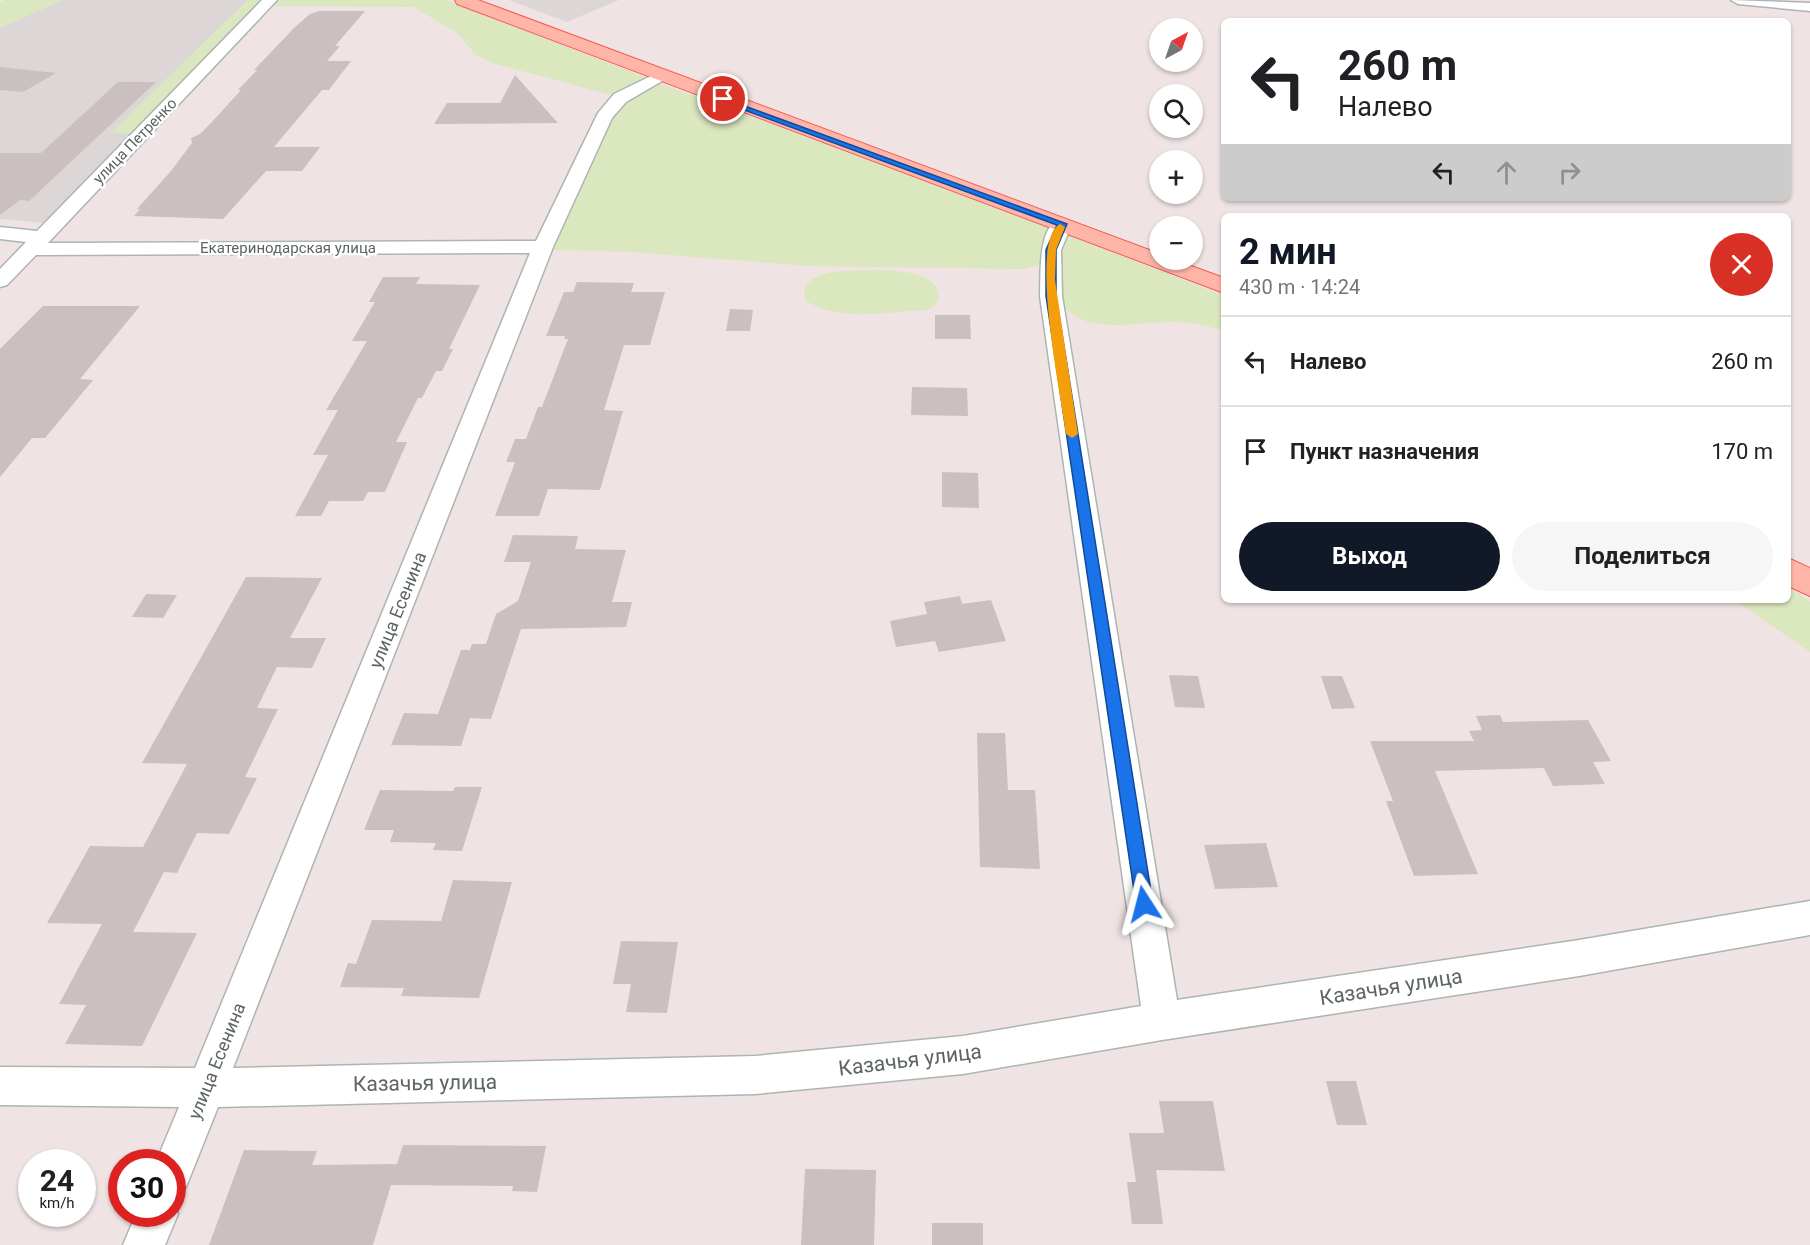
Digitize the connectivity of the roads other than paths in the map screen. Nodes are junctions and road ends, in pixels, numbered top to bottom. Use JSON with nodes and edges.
{"nodes":[{"id":1,"x":270,"y":0,"type":"edge"},
{"id":2,"x":463,"y":0,"type":"edge"},
{"id":3,"x":1738,"y":0,"type":"edge"},
{"id":4,"x":1810,"y":7,"type":"edge"},
{"id":5,"x":662,"y":77,"type":"junction"},
{"id":6,"x":1062,"y":224,"type":"junction"},
{"id":7,"x":0,"y":233,"type":"edge"},
{"id":8,"x":37,"y":243,"type":"junction"},
{"id":9,"x":543,"y":247,"type":"junction"},
{"id":10,"x":0,"y":281,"type":"edge"},
{"id":11,"x":1221,"y":285,"type":"edge"},
{"id":12,"x":1791,"y":572,"type":"edge"},
{"id":13,"x":1810,"y":584,"type":"edge"},
{"id":14,"x":1810,"y":918,"type":"edge"},
{"id":15,"x":1162,"y":1021,"type":"junction"},
{"id":16,"x":0,"y":1086,"type":"edge"},
{"id":17,"x":206,"y":1088,"type":"junction"},
{"id":18,"x":182,"y":1149,"type":"edge"},
{"id":19,"x":152,"y":1227,"type":"edge"},
{"id":20,"x":144,"y":1245,"type":"edge"}],
"edges":[{"from":1,"to":8,"type":"street","name":"улица Петренко"},
{"from":2,"to":5,"type":"main road"},
{"from":3,"to":4,"type":"street"},
{"from":5,"to":6,"type":"main road"},
{"from":5,"to":9,"type":"street","name":"улица Есенина"},
{"from":6,"to":11,"type":"main road"},
{"from":6,"to":15,"type":"street"},
{"from":7,"to":8,"type":"street","name":"Екатеринодарская улица"},
{"from":8,"to":9,"type":"street","name":"Екатеринодарская улица"},
{"from":8,"to":10,"type":"street","name":"улица Петренко"},
{"from":9,"to":17,"type":"street","name":"улица Есенина"},
{"from":12,"to":13,"type":"main road"},
{"from":14,"to":15,"type":"street","name":"Казачья улица"},
{"from":15,"to":17,"type":"street","name":"Казачья улица"},
{"from":16,"to":17,"type":"street","name":"Казачья улица"},
{"from":17,"to":18,"type":"street","name":"улица Есенина"},
{"from":19,"to":20,"type":"street"}]}
